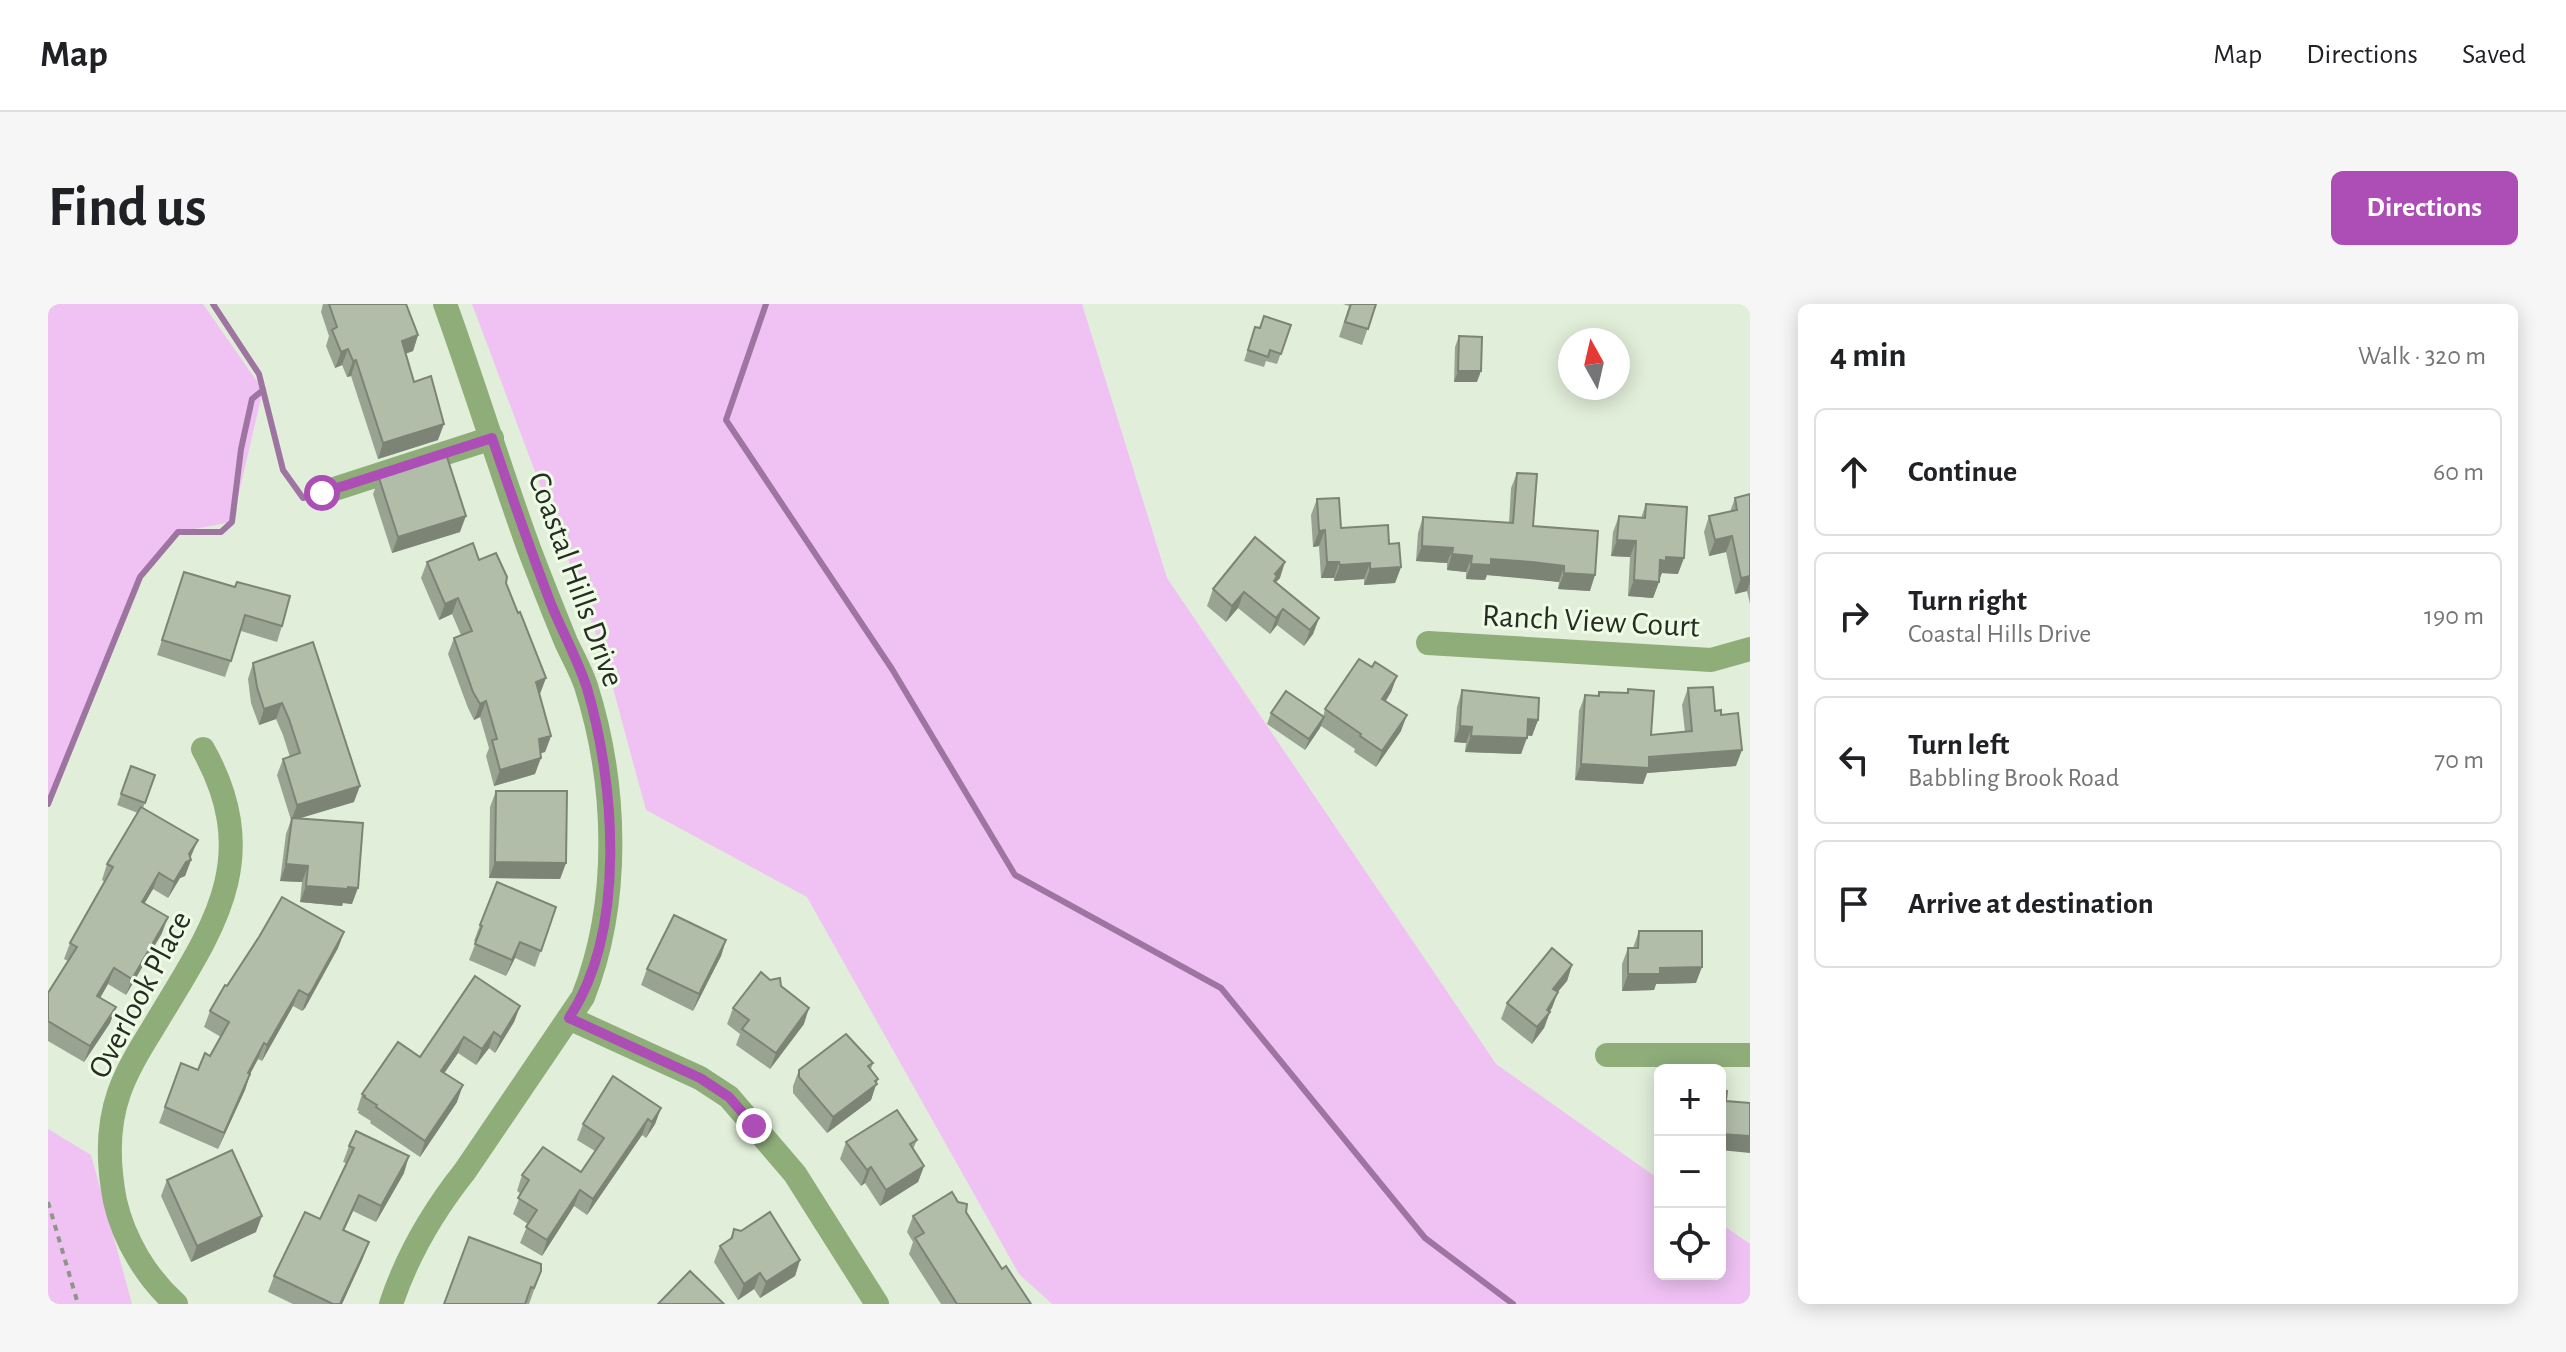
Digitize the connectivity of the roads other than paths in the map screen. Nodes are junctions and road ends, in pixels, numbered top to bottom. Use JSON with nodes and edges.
{"nodes":[{"id":1,"x":445,"y":304,"type":"edge"},
{"id":2,"x":492,"y":438,"type":"junction"},
{"id":3,"x":322,"y":493,"type":"dead end"},
{"id":4,"x":1428,"y":643,"type":"dead end"},
{"id":5,"x":1750,"y":649,"type":"edge"},
{"id":6,"x":203,"y":749,"type":"dead end"},
{"id":7,"x":569,"y":1018,"type":"junction"},
{"id":8,"x":1607,"y":1055,"type":"dead end"},
{"id":9,"x":1750,"y":1055,"type":"edge"},
{"id":10,"x":869,"y":1301,"type":"edge"},
{"id":11,"x":176,"y":1304,"type":"edge"},
{"id":12,"x":391,"y":1304,"type":"edge"}],
"edges":[{"from":1,"to":2,"type":"street","name":"Coastal Hills Drive"},
{"from":2,"to":3,"type":"street"},
{"from":2,"to":7,"type":"street","name":"Coastal Hills Drive"},
{"from":4,"to":5,"type":"street","name":"Ranch View Court"},
{"from":6,"to":11,"type":"street","name":"Overlook Place"},
{"from":7,"to":10,"type":"street"},
{"from":7,"to":12,"type":"street","name":"Coastal Hills Drive"},
{"from":8,"to":9,"type":"street"}]}
